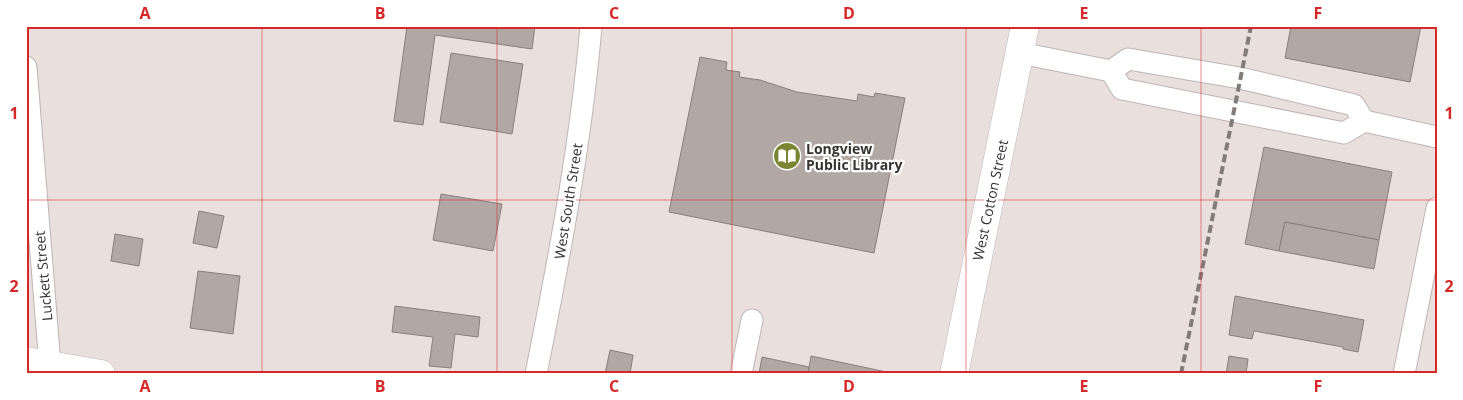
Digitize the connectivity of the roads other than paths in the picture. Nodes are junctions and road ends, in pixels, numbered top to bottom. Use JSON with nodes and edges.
{"nodes":[{"id":1,"x":591,"y":26,"type":"edge"},
{"id":2,"x":1025,"y":26,"type":"edge"},
{"id":3,"x":1020,"y":52,"type":"junction"},
{"id":4,"x":26,"y":67,"type":"edge"},
{"id":5,"x":1110,"y":71,"type":"junction"},
{"id":6,"x":1364,"y":121,"type":"junction"},
{"id":7,"x":1437,"y":137,"type":"edge"},
{"id":8,"x":1437,"y":208,"type":"edge"},
{"id":9,"x":752,"y":320,"type":"dead end"},
{"id":10,"x":38,"y":363,"type":"edge"},
{"id":11,"x":101,"y":374,"type":"edge"},
{"id":12,"x":536,"y":374,"type":"edge"},
{"id":13,"x":740,"y":374,"type":"edge"},
{"id":14,"x":954,"y":374,"type":"edge"},
{"id":15,"x":1404,"y":374,"type":"edge"}],
"edges":[{"from":1,"to":12,"type":"street","name":"West South Street"},
{"from":2,"to":3,"type":"main road","name":"West Cotton Street"},
{"from":3,"to":5,"type":"street"},
{"from":3,"to":14,"type":"main road","name":"West Cotton Street"},
{"from":4,"to":10,"type":"street","name":"Luckett Street"},
{"from":5,"to":6,"type":"street"},
{"from":5,"to":6,"type":"street"},
{"from":6,"to":7,"type":"street"},
{"from":8,"to":15,"type":"street"},
{"from":9,"to":13,"type":"street"},
{"from":10,"to":11,"type":"main road"}]}
